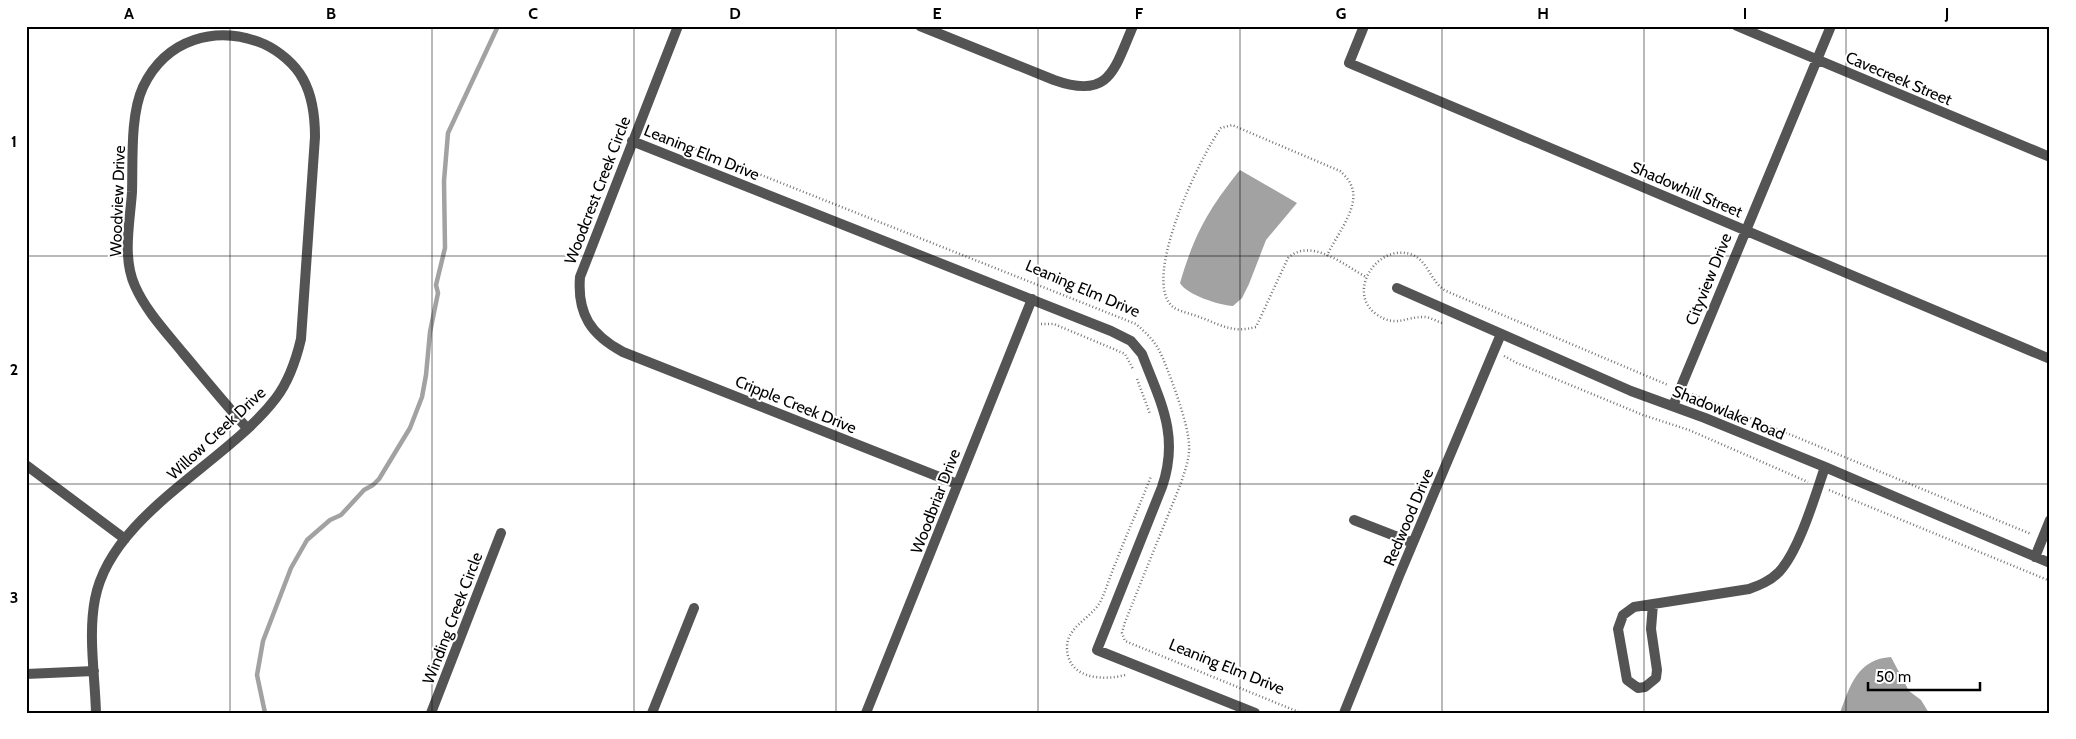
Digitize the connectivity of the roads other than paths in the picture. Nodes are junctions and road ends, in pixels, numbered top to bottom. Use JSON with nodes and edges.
{"nodes":[{"id":1,"x":678,"y":26,"type":"edge"},
{"id":2,"x":920,"y":26,"type":"edge"},
{"id":3,"x":1133,"y":26,"type":"edge"},
{"id":4,"x":1364,"y":26,"type":"edge"},
{"id":5,"x":1737,"y":26,"type":"edge"},
{"id":6,"x":1831,"y":26,"type":"edge"},
{"id":7,"x":243,"y":36,"type":"joint"},
{"id":8,"x":1817,"y":60,"type":"junction"},
{"id":9,"x":632,"y":141,"type":"junction"},
{"id":10,"x":2050,"y":157,"type":"edge"},
{"id":11,"x":1745,"y":229,"type":"junction"},
{"id":12,"x":1397,"y":288,"type":"dead end"},
{"id":13,"x":1032,"y":299,"type":"junction"},
{"id":14,"x":1501,"y":334,"type":"junction"},
{"id":15,"x":623,"y":352,"type":"joint"},
{"id":16,"x":2050,"y":359,"type":"edge"},
{"id":17,"x":1673,"y":406,"type":"junction"},
{"id":18,"x":247,"y":428,"type":"junction"},
{"id":19,"x":26,"y":465,"type":"edge"},
{"id":20,"x":1825,"y":467,"type":"junction"},
{"id":21,"x":957,"y":484,"type":"junction"},
{"id":22,"x":1354,"y":520,"type":"dead end"},
{"id":23,"x":2050,"y":520,"type":"edge"},
{"id":24,"x":501,"y":533,"type":"dead end"},
{"id":25,"x":125,"y":539,"type":"junction"},
{"id":26,"x":1413,"y":543,"type":"junction"},
{"id":27,"x":2035,"y":557,"type":"junction"},
{"id":28,"x":2050,"y":563,"type":"edge"},
{"id":29,"x":1653,"y":604,"type":"junction"},
{"id":30,"x":694,"y":608,"type":"dead end"},
{"id":31,"x":94,"y":672,"type":"junction"},
{"id":32,"x":26,"y":674,"type":"edge"},
{"id":33,"x":96,"y":713,"type":"edge"},
{"id":34,"x":431,"y":713,"type":"edge"},
{"id":35,"x":652,"y":713,"type":"edge"},
{"id":36,"x":866,"y":713,"type":"edge"},
{"id":37,"x":1255,"y":713,"type":"edge"},
{"id":38,"x":1344,"y":713,"type":"edge"}],
"edges":[{"from":1,"to":9,"type":"street","name":"Woodcrest Creek Circle"},
{"from":2,"to":3,"type":"street"},
{"from":4,"to":11,"type":"street","name":"Shadowhill Street"},
{"from":5,"to":8,"type":"street","name":"Cavecreek Street"},
{"from":6,"to":8,"type":"street","name":"Cityview Drive"},
{"from":7,"to":18,"type":"street","name":"Willow Creek Drive"},
{"from":7,"to":18,"type":"street","name":"Woodview Drive"},
{"from":8,"to":10,"type":"street","name":"Cavecreek Street"},
{"from":8,"to":11,"type":"street","name":"Cityview Drive"},
{"from":9,"to":13,"type":"street","name":"Leaning Elm Drive"},
{"from":9,"to":15,"type":"street","name":"Woodcrest Creek Circle"},
{"from":11,"to":16,"type":"street","name":"Shadowhill Street"},
{"from":11,"to":17,"type":"street","name":"Cityview Drive"},
{"from":12,"to":14,"type":"street","name":"Shadowlake Road"},
{"from":13,"to":21,"type":"street","name":"Woodbriar Drive"},
{"from":13,"to":37,"type":"street","name":"Leaning Elm Drive"},
{"from":14,"to":17,"type":"street","name":"Shadowlake Road"},
{"from":14,"to":26,"type":"street","name":"Redwood Drive"},
{"from":15,"to":21,"type":"street","name":"Cripple Creek Drive"},
{"from":17,"to":20,"type":"street","name":"Shadowlake Road"},
{"from":18,"to":25,"type":"street","name":"Willow Creek Drive"},
{"from":19,"to":25,"type":"street"},
{"from":20,"to":27,"type":"street","name":"Shadowlake Road"},
{"from":20,"to":29,"type":"street"},
{"from":21,"to":36,"type":"street","name":"Woodbriar Drive"},
{"from":22,"to":26,"type":"street"},
{"from":23,"to":27,"type":"street"},
{"from":24,"to":34,"type":"street","name":"Winding Creek Circle"},
{"from":25,"to":31,"type":"street","name":"Willow Creek Drive"},
{"from":26,"to":38,"type":"street","name":"Redwood Drive"},
{"from":27,"to":28,"type":"street","name":"Shadowlake Road"},
{"from":29,"to":29,"type":"street"},
{"from":30,"to":35,"type":"street"},
{"from":31,"to":32,"type":"street"},
{"from":31,"to":33,"type":"street","name":"Willow Creek Drive"}]}
